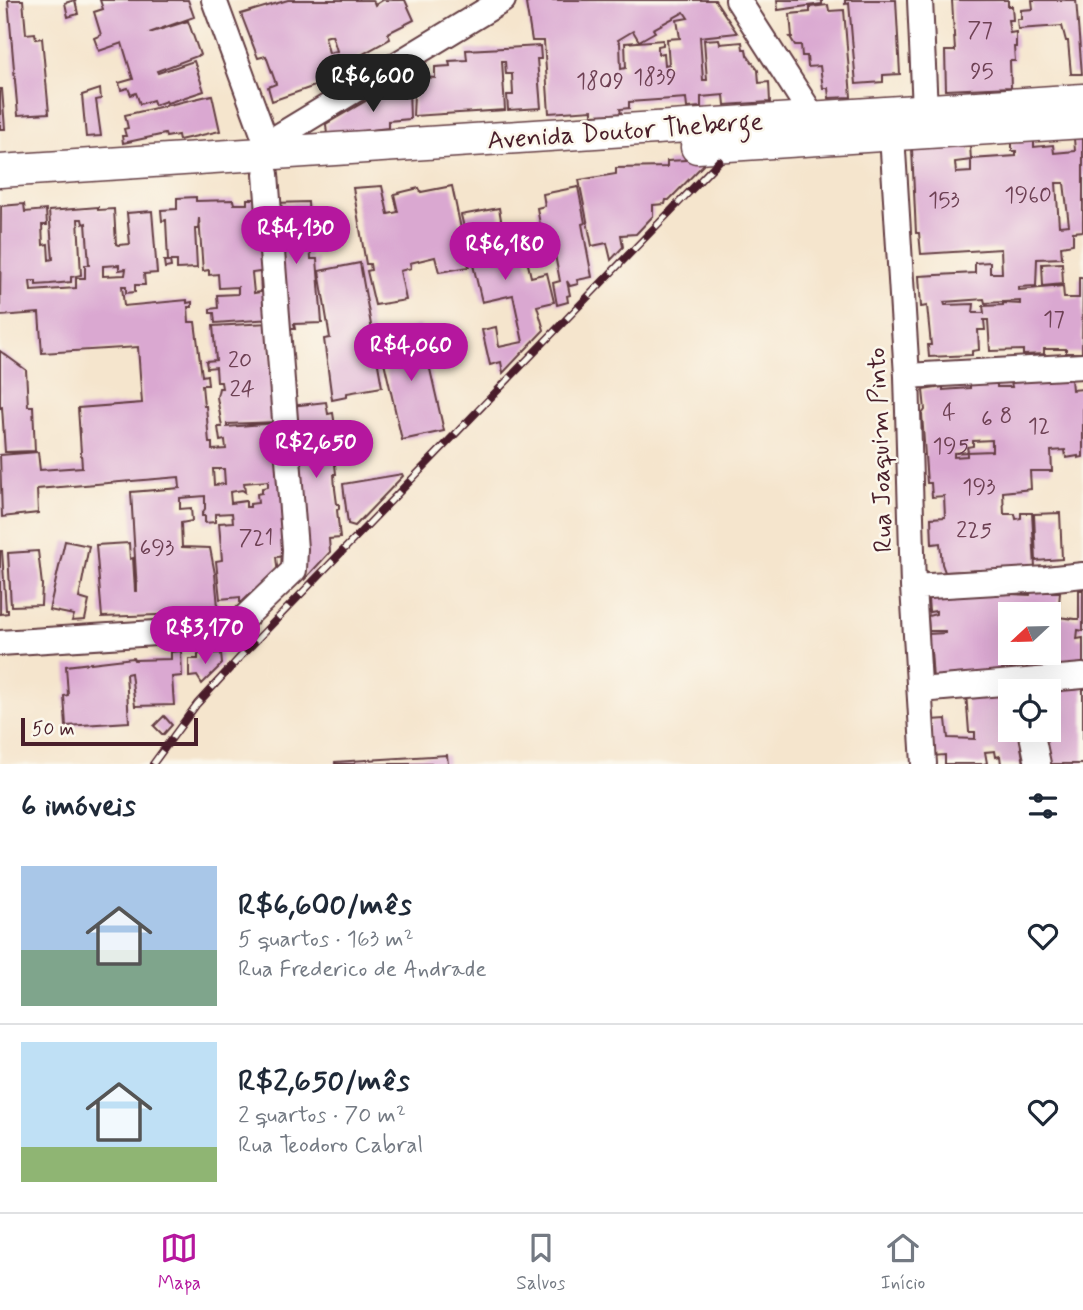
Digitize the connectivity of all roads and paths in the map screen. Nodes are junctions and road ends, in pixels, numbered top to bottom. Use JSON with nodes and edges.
{"nodes":[{"id":1,"x":214,"y":0,"type":"edge"},
{"id":2,"x":503,"y":0,"type":"edge"},
{"id":3,"x":738,"y":0,"type":"edge"},
{"id":4,"x":920,"y":0,"type":"edge"},
{"id":5,"x":1083,"y":100,"type":"edge"},
{"id":6,"x":925,"y":110,"type":"junction"},
{"id":7,"x":1083,"y":122,"type":"edge"},
{"id":8,"x":820,"y":128,"type":"junction"},
{"id":9,"x":892,"y":135,"type":"junction"},
{"id":10,"x":267,"y":157,"type":"junction"},
{"id":11,"x":0,"y":170,"type":"edge"},
{"id":12,"x":0,"y":191,"type":"edge"},
{"id":13,"x":1083,"y":366,"type":"edge"},
{"id":14,"x":907,"y":376,"type":"junction"},
{"id":15,"x":1083,"y":575,"type":"edge"},
{"id":16,"x":913,"y":587,"type":"junction"},
{"id":17,"x":0,"y":643,"type":"edge"},
{"id":18,"x":1083,"y":676,"type":"edge"},
{"id":19,"x":1061,"y":679,"type":"edge"},
{"id":20,"x":998,"y":687,"type":"edge"},
{"id":21,"x":920,"y":690,"type":"junction"},
{"id":22,"x":1033,"y":742,"type":"edge"},
{"id":23,"x":924,"y":764,"type":"edge"},
{"id":24,"x":1038,"y":764,"type":"edge"}],
"edges":[{"from":1,"to":10,"type":"street"},
{"from":2,"to":10,"type":"street"},
{"from":3,"to":8,"type":"street"},
{"from":4,"to":6,"type":"street"},
{"from":5,"to":6,"type":"main road","name":"Avenida Doutor Theberge"},
{"from":6,"to":8,"type":"main road","name":"Avenida Doutor Theberge"},
{"from":7,"to":9,"type":"main road","name":"Avenida Doutor Theberge"},
{"from":8,"to":9,"type":"main road","name":"Avenida Doutor Theberge"},
{"from":8,"to":10,"type":"main road","name":"Avenida Doutor Theberge"},
{"from":9,"to":14,"type":"street","name":"Rua Joaquim Pinto"},
{"from":10,"to":11,"type":"main road","name":"Avenida Doutor Theberge"},
{"from":10,"to":12,"type":"main road","name":"Avenida Doutor Theberge"},
{"from":10,"to":17,"type":"street"},
{"from":13,"to":14,"type":"street"},
{"from":14,"to":16,"type":"street","name":"Rua Joaquim Pinto"},
{"from":15,"to":16,"type":"street"},
{"from":16,"to":21,"type":"street","name":"Rua Joaquim Pinto"},
{"from":18,"to":19,"type":"street"},
{"from":20,"to":21,"type":"street"},
{"from":21,"to":23,"type":"street","name":"Rua Joaquim Pinto"},
{"from":22,"to":24,"type":"street"}]}
